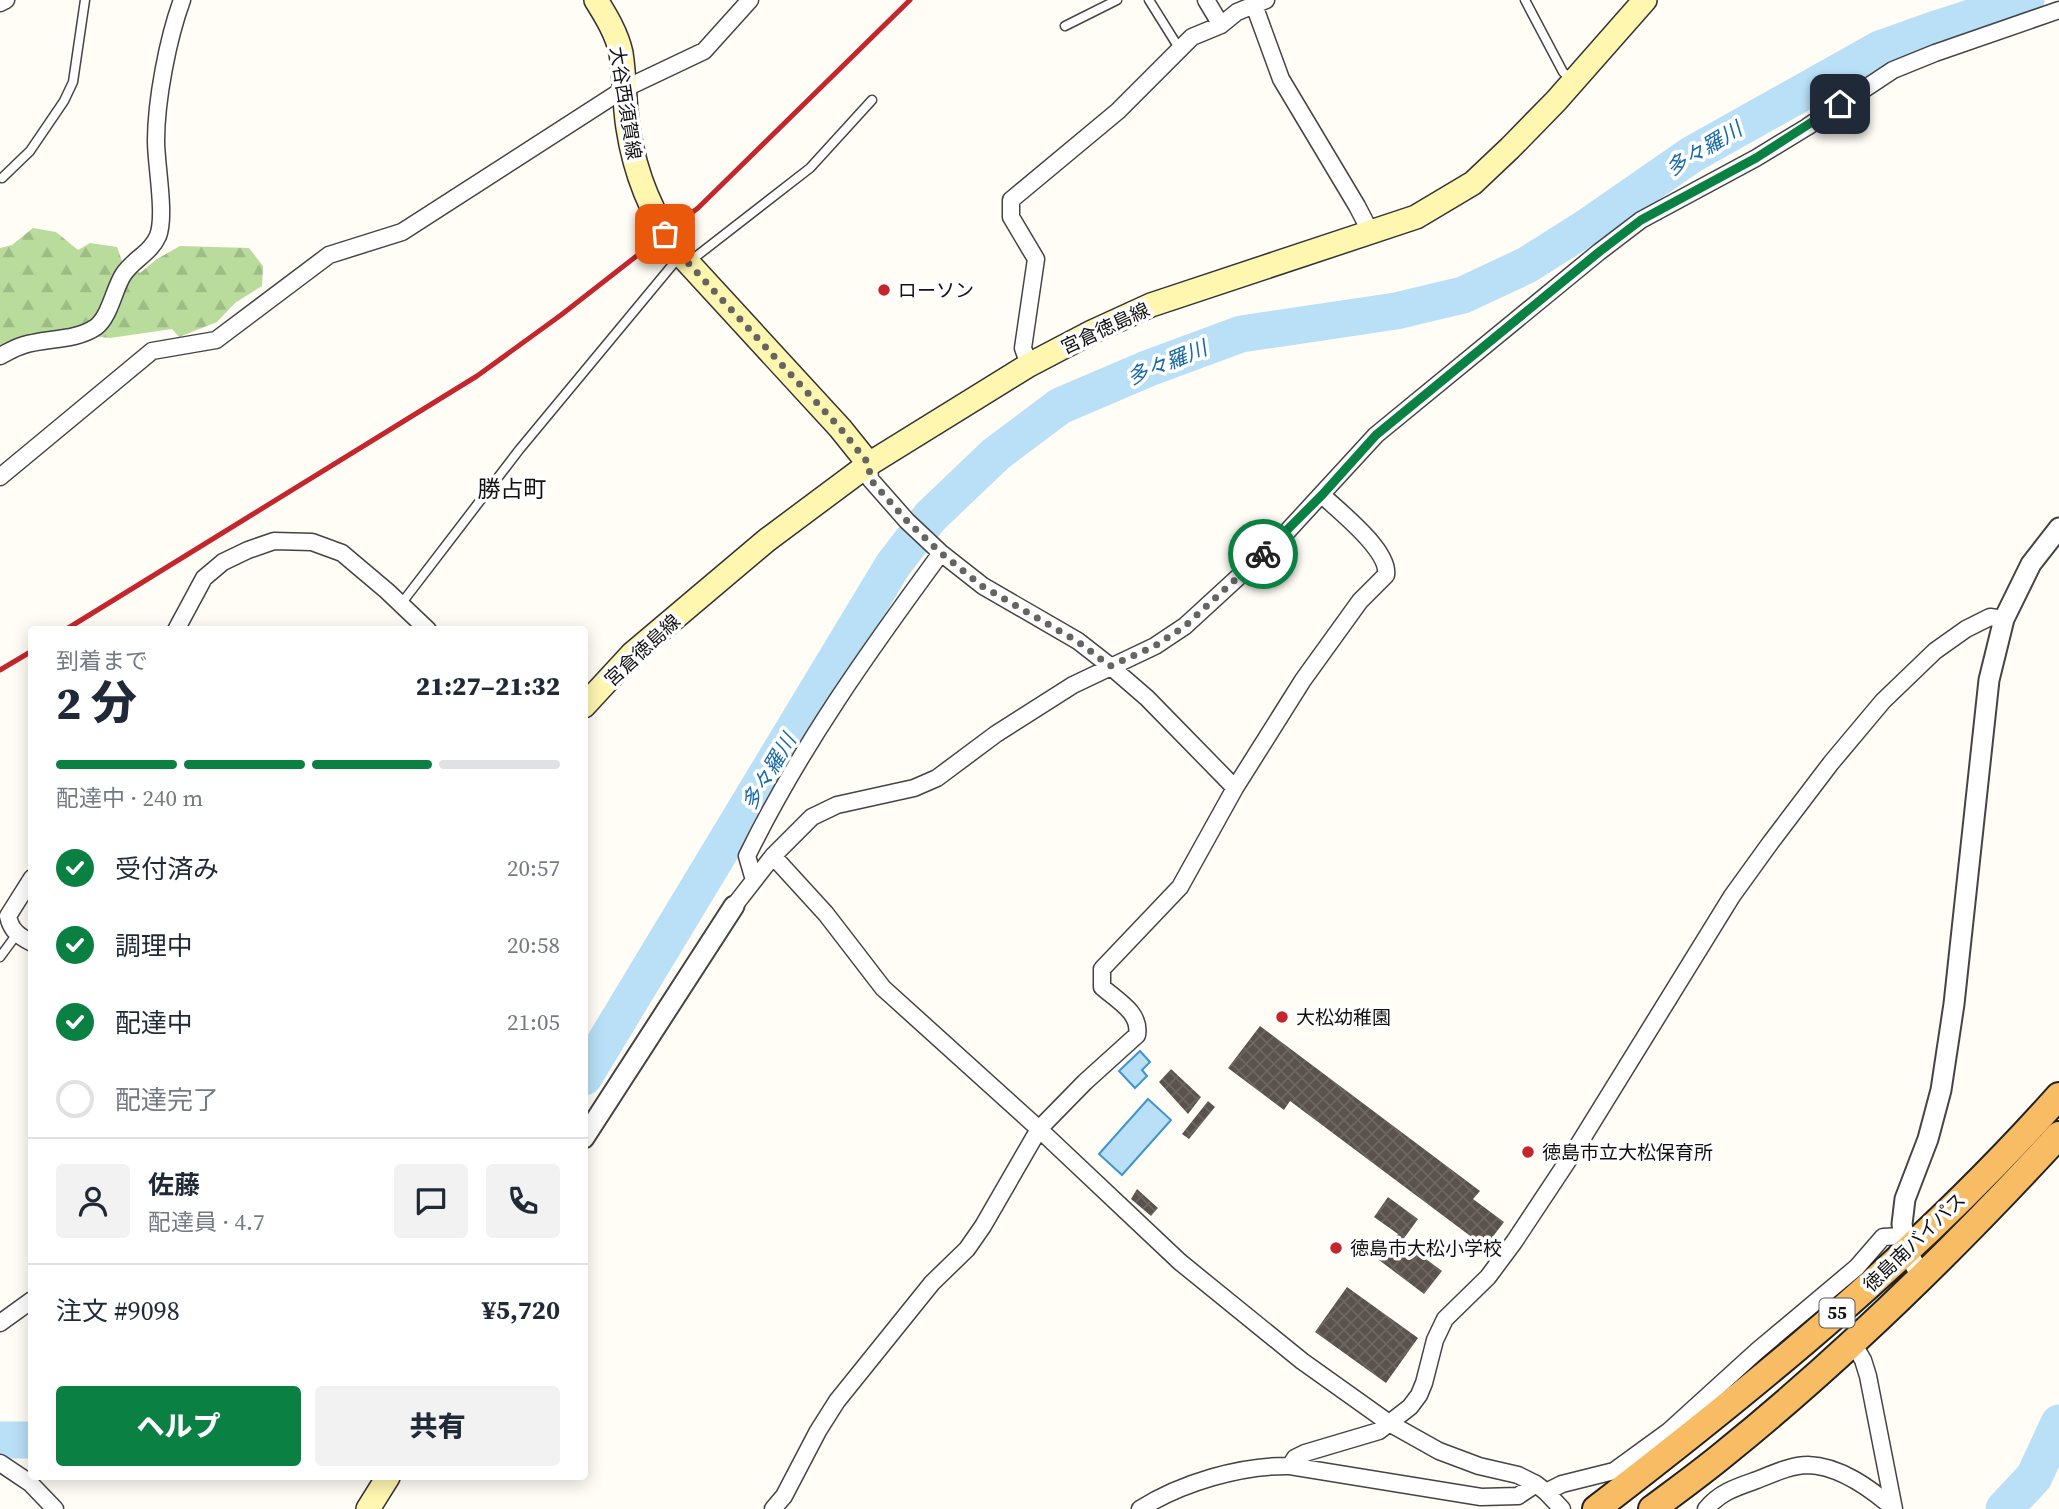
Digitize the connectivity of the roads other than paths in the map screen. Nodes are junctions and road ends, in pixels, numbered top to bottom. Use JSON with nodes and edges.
{"nodes":[{"id":1,"x":6,"y":0,"type":"edge"},
{"id":2,"x":85,"y":0,"type":"edge"},
{"id":3,"x":182,"y":0,"type":"edge"},
{"id":4,"x":596,"y":0,"type":"edge"},
{"id":5,"x":750,"y":0,"type":"edge"},
{"id":6,"x":1117,"y":0,"type":"edge"},
{"id":7,"x":1149,"y":0,"type":"edge"},
{"id":8,"x":1206,"y":0,"type":"edge"},
{"id":9,"x":1525,"y":0,"type":"edge"},
{"id":10,"x":1645,"y":0,"type":"edge"},
{"id":11,"x":1260,"y":2,"type":"edge"},
{"id":12,"x":0,"y":3,"type":"edge"},
{"id":13,"x":2059,"y":10,"type":"edge"},
{"id":14,"x":1221,"y":25,"type":"junction"},
{"id":15,"x":1065,"y":26,"type":"dead end"},
{"id":16,"x":1179,"y":48,"type":"junction"},
{"id":17,"x":1573,"y":81,"type":"junction"},
{"id":18,"x":624,"y":89,"type":"junction"},
{"id":19,"x":872,"y":100,"type":"dead end"},
{"id":20,"x":2,"y":178,"type":"dead end"},
{"id":21,"x":1371,"y":233,"type":"junction"},
{"id":22,"x":685,"y":258,"type":"junction"},
{"id":23,"x":0,"y":356,"type":"edge"},
{"id":24,"x":1029,"y":365,"type":"junction"},
{"id":25,"x":869,"y":464,"type":"junction"},
{"id":26,"x":0,"y":477,"type":"edge"},
{"id":27,"x":1322,"y":495,"type":"junction"},
{"id":28,"x":2059,"y":528,"type":"edge"},
{"id":29,"x":937,"y":549,"type":"junction"},
{"id":30,"x":401,"y":604,"type":"junction"},
{"id":31,"x":2004,"y":619,"type":"junction"},
{"id":32,"x":178,"y":626,"type":"edge"},
{"id":33,"x":424,"y":626,"type":"edge"},
{"id":34,"x":1110,"y":666,"type":"junction"},
{"id":35,"x":588,"y":702,"type":"edge"},
{"id":36,"x":1235,"y":788,"type":"junction"},
{"id":37,"x":773,"y":856,"type":"junction"},
{"id":38,"x":754,"y":880,"type":"junction"},
{"id":39,"x":28,"y":884,"type":"edge"},
{"id":40,"x":734,"y":905,"type":"joint"},
{"id":41,"x":24,"y":939,"type":"edge"},
{"id":42,"x":0,"y":957,"type":"edge"},
{"id":43,"x":2059,"y":1096,"type":"edge"},
{"id":44,"x":1039,"y":1129,"type":"junction"},
{"id":45,"x":588,"y":1132,"type":"edge"},
{"id":46,"x":2059,"y":1135,"type":"edge"},
{"id":47,"x":1905,"y":1244,"type":"junction"},
{"id":48,"x":1922,"y":1277,"type":"junction"},
{"id":49,"x":28,"y":1303,"type":"edge"},
{"id":50,"x":0,"y":1323,"type":"edge"},
{"id":51,"x":1853,"y":1342,"type":"junction"},
{"id":52,"x":1390,"y":1423,"type":"junction"},
{"id":53,"x":0,"y":1462,"type":"edge"},
{"id":54,"x":1290,"y":1466,"type":"junction"},
{"id":55,"x":386,"y":1480,"type":"edge"},
{"id":56,"x":1541,"y":1488,"type":"junction"},
{"id":57,"x":1894,"y":1508,"type":"edge"},
{"id":58,"x":55,"y":1509,"type":"edge"},
{"id":59,"x":368,"y":1509,"type":"edge"},
{"id":60,"x":773,"y":1509,"type":"edge"},
{"id":61,"x":1140,"y":1509,"type":"edge"},
{"id":62,"x":1562,"y":1509,"type":"edge"},
{"id":63,"x":1596,"y":1509,"type":"edge"},
{"id":64,"x":1652,"y":1509,"type":"edge"},
{"id":65,"x":1706,"y":1509,"type":"edge"}],
"edges":[{"from":1,"to":12,"type":"street"},
{"from":2,"to":20,"type":"lane"},
{"from":3,"to":23,"type":"street"},
{"from":4,"to":18,"type":"main road","name":"大谷西須賀線"},
{"from":5,"to":18,"type":"street"},
{"from":6,"to":15,"type":"lane"},
{"from":7,"to":16,"type":"lane"},
{"from":8,"to":14,"type":"street"},
{"from":9,"to":17,"type":"lane"},
{"from":10,"to":17,"type":"main road","name":"宮倉徳島線"},
{"from":11,"to":14,"type":"street"},
{"from":11,"to":21,"type":"street"},
{"from":13,"to":27,"type":"street"},
{"from":14,"to":16,"type":"street"},
{"from":16,"to":24,"type":"street"},
{"from":17,"to":21,"type":"main road","name":"宮倉徳島線"},
{"from":18,"to":22,"type":"main road","name":"大谷西須賀線"},
{"from":18,"to":26,"type":"street"},
{"from":19,"to":22,"type":"lane"},
{"from":21,"to":24,"type":"main road","name":"宮倉徳島線"},
{"from":22,"to":25,"type":"main road","name":"大谷西須賀線"},
{"from":22,"to":30,"type":"lane"},
{"from":24,"to":25,"type":"main road","name":"宮倉徳島線"},
{"from":25,"to":29,"type":"street"},
{"from":25,"to":35,"type":"main road","name":"宮倉徳島線"},
{"from":27,"to":34,"type":"street"},
{"from":27,"to":36,"type":"street"},
{"from":28,"to":31,"type":"street"},
{"from":29,"to":34,"type":"street"},
{"from":29,"to":38,"type":"street"},
{"from":30,"to":32,"type":"street"},
{"from":30,"to":33,"type":"street"},
{"from":31,"to":47,"type":"street"},
{"from":31,"to":52,"type":"street"},
{"from":34,"to":36,"type":"street"},
{"from":34,"to":37,"type":"street"},
{"from":36,"to":44,"type":"street"},
{"from":37,"to":38,"type":"street"},
{"from":37,"to":44,"type":"street"},
{"from":38,"to":40,"type":"street"},
{"from":39,"to":41,"type":"street"},
{"from":40,"to":45,"type":"street"},
{"from":41,"to":42,"type":"lane"},
{"from":43,"to":47,"type":"highway","name":"徳島南バイパス","number":"55"},
{"from":44,"to":52,"type":"street"},
{"from":44,"to":60,"type":"street"},
{"from":46,"to":48,"type":"highway","name":"徳島南バイパス","number":"55"},
{"from":47,"to":48,"type":"street"},
{"from":47,"to":56,"type":"street"},
{"from":47,"to":63,"type":"highway","name":"徳島南バイパス","number":"55"},
{"from":48,"to":51,"type":"highway","name":"徳島南バイパス","number":"55"},
{"from":49,"to":50,"type":"street"},
{"from":51,"to":57,"type":"street"},
{"from":51,"to":64,"type":"highway","name":"徳島南バイパス","number":"55"},
{"from":52,"to":54,"type":"street"},
{"from":52,"to":56,"type":"street"},
{"from":53,"to":58,"type":"street"},
{"from":54,"to":56,"type":"street"},
{"from":54,"to":61,"type":"street"},
{"from":55,"to":59,"type":"main road"},
{"from":56,"to":62,"type":"street"},
{"from":57,"to":65,"type":"street"}]}
